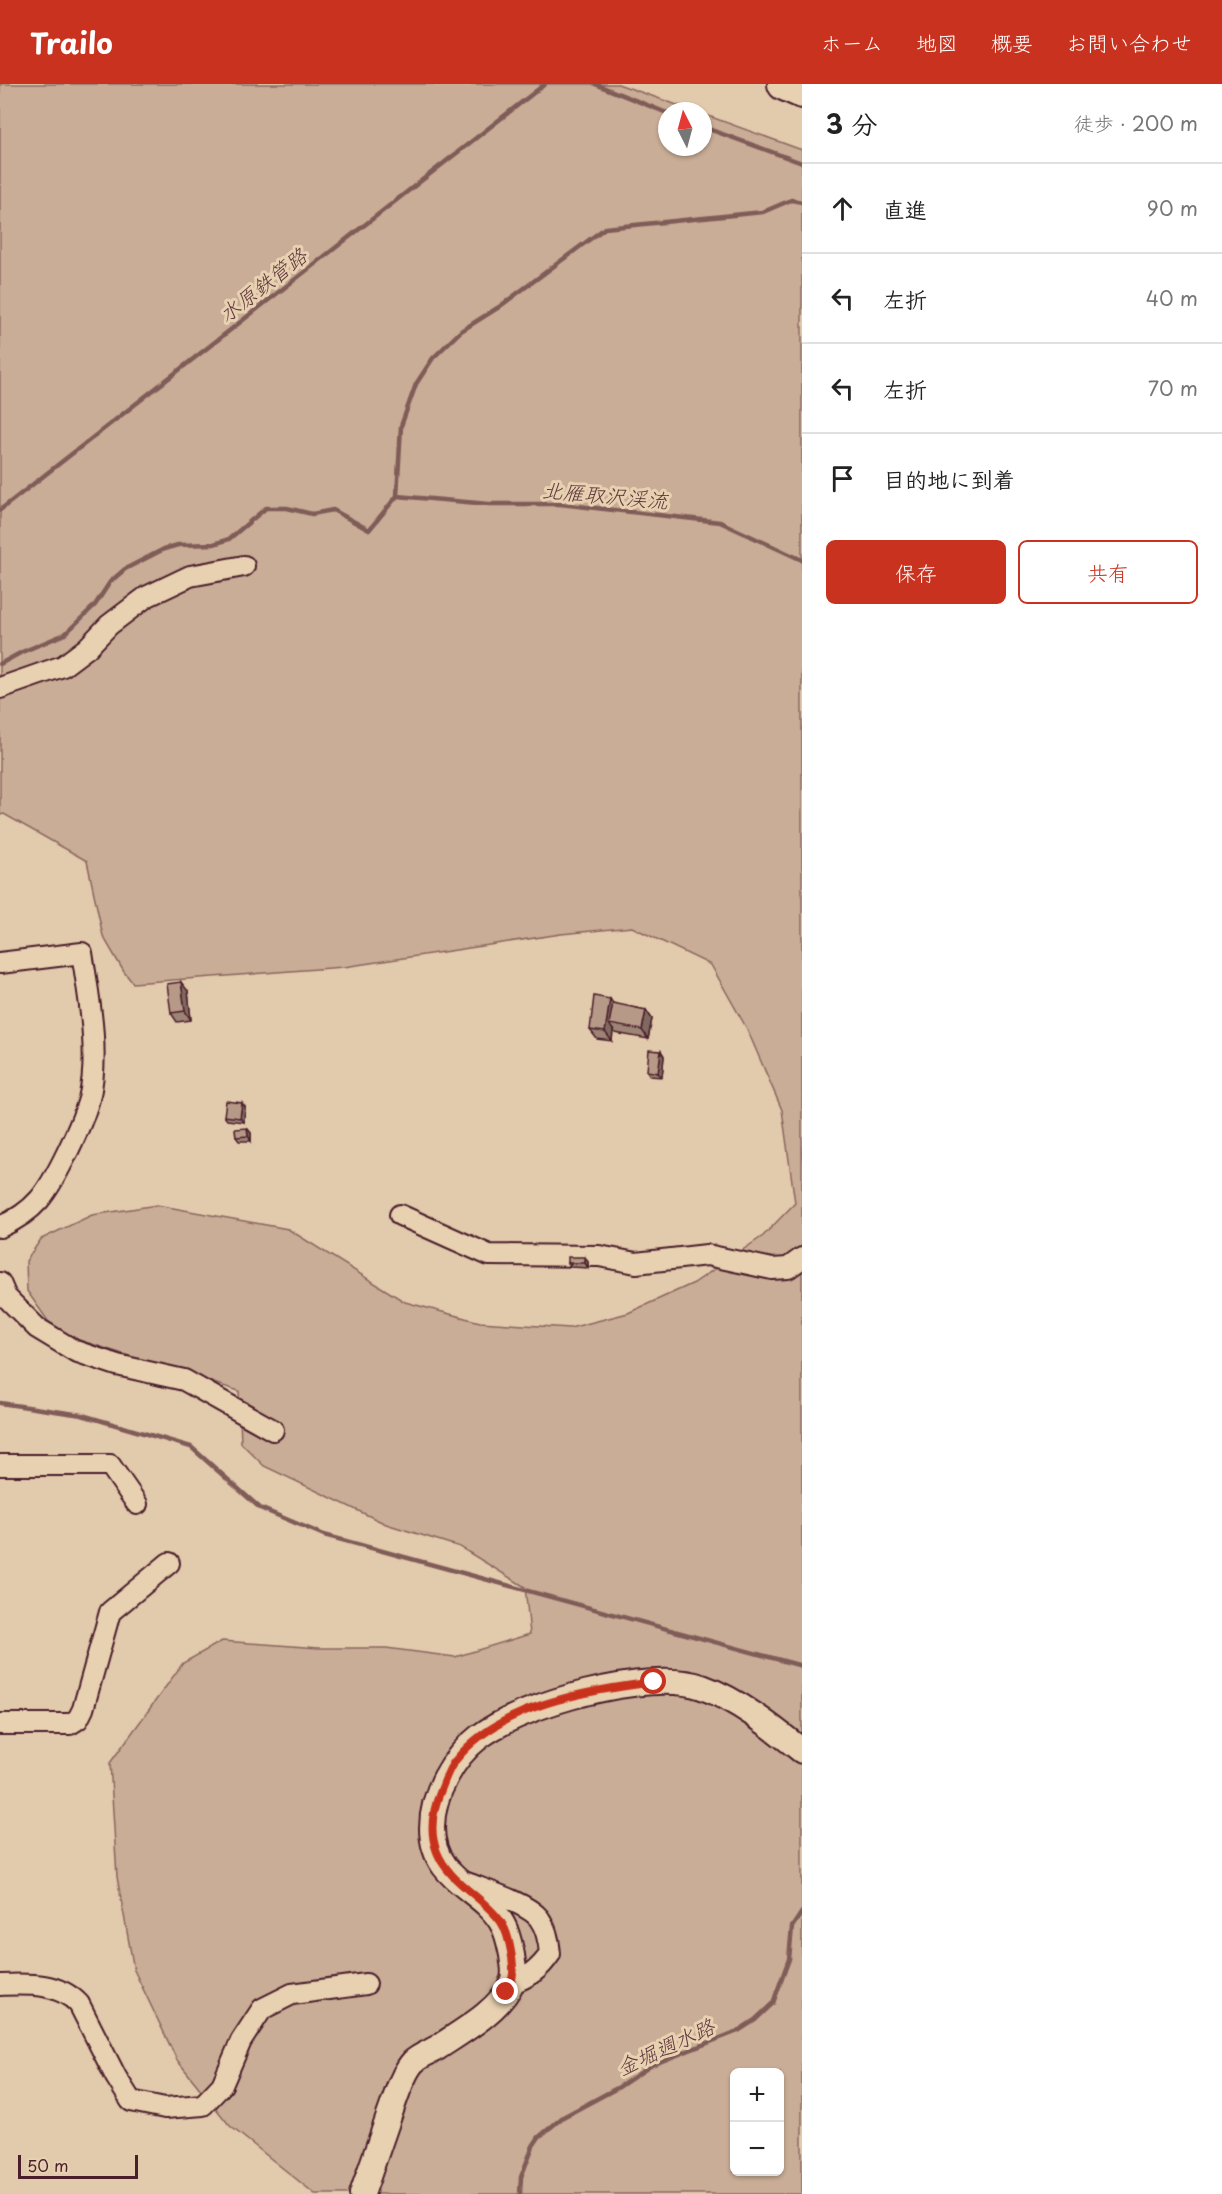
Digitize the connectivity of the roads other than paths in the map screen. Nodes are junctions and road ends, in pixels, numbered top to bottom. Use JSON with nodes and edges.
{"nodes":[{"id":1,"x":244,"y":566,"type":"dead end"},
{"id":2,"x":0,"y":688,"type":"edge"},
{"id":3,"x":0,"y":963,"type":"edge"},
{"id":4,"x":400,"y":1215,"type":"dead end"},
{"id":5,"x":0,"y":1227,"type":"edge"},
{"id":6,"x":802,"y":1258,"type":"edge"},
{"id":7,"x":0,"y":1283,"type":"edge"},
{"id":8,"x":273,"y":1430,"type":"dead end"},
{"id":9,"x":0,"y":1465,"type":"edge"},
{"id":10,"x":137,"y":1504,"type":"dead end"},
{"id":11,"x":169,"y":1563,"type":"dead end"},
{"id":12,"x":0,"y":1724,"type":"edge"},
{"id":13,"x":802,"y":1750,"type":"edge"},
{"id":14,"x":453,"y":1878,"type":"junction"},
{"id":15,"x":512,"y":1983,"type":"junction"},
{"id":16,"x":366,"y":1984,"type":"dead end"},
{"id":17,"x":0,"y":1985,"type":"edge"},
{"id":18,"x":362,"y":2194,"type":"edge"}],
"edges":[{"from":1,"to":2,"type":"street"},
{"from":3,"to":5,"type":"street"},
{"from":4,"to":6,"type":"street"},
{"from":7,"to":8,"type":"street"},
{"from":9,"to":10,"type":"street"},
{"from":11,"to":12,"type":"street"},
{"from":13,"to":14,"type":"street"},
{"from":14,"to":15,"type":"street"},
{"from":14,"to":15,"type":"street"},
{"from":15,"to":18,"type":"street"},
{"from":16,"to":17,"type":"street"}]}
